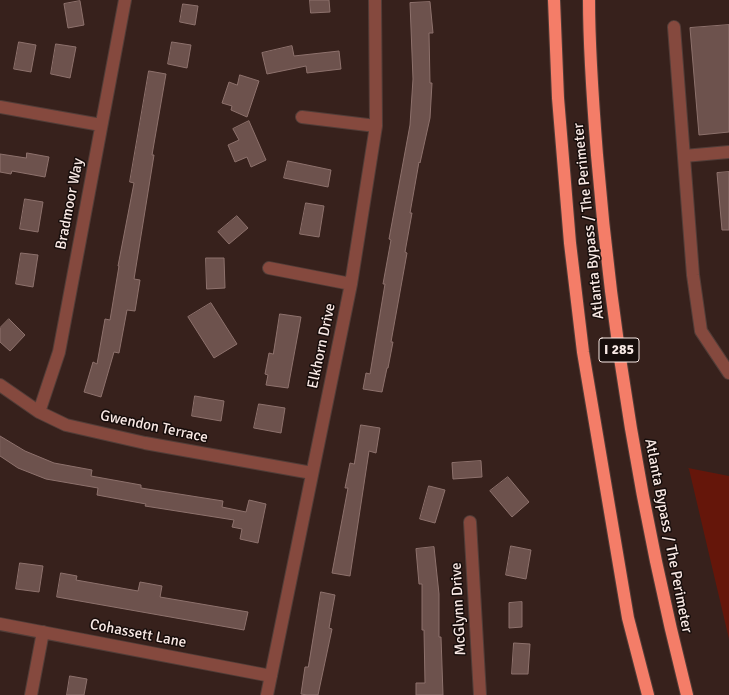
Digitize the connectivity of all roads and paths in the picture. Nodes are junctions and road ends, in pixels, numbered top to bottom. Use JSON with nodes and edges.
{"nodes":[{"id":1,"x":125,"y":0,"type":"edge"},
{"id":2,"x":375,"y":0,"type":"edge"},
{"id":3,"x":554,"y":0,"type":"edge"},
{"id":4,"x":588,"y":0,"type":"edge"},
{"id":5,"x":674,"y":27,"type":"dead end"},
{"id":6,"x":0,"y":107,"type":"edge"},
{"id":7,"x":302,"y":117,"type":"dead end"},
{"id":8,"x":101,"y":125,"type":"junction"},
{"id":9,"x":376,"y":126,"type":"junction"},
{"id":10,"x":729,"y":152,"type":"edge"},
{"id":11,"x":684,"y":156,"type":"junction"},
{"id":12,"x":269,"y":268,"type":"dead end"},
{"id":13,"x":351,"y":284,"type":"junction"},
{"id":14,"x":729,"y":373,"type":"edge"},
{"id":15,"x":0,"y":386,"type":"edge"},
{"id":16,"x":39,"y":412,"type":"junction"},
{"id":17,"x":312,"y":473,"type":"junction"},
{"id":18,"x":470,"y":522,"type":"dead end"},
{"id":19,"x":0,"y":624,"type":"edge"},
{"id":20,"x":43,"y":632,"type":"junction"},
{"id":21,"x":271,"y":676,"type":"junction"},
{"id":22,"x":31,"y":695,"type":"edge"},
{"id":23,"x":267,"y":695,"type":"edge"},
{"id":24,"x":480,"y":695,"type":"edge"},
{"id":25,"x":648,"y":695,"type":"edge"},
{"id":26,"x":687,"y":695,"type":"edge"}],
"edges":[{"from":1,"to":8,"type":"street","name":"Bradmoor Way"},
{"from":2,"to":9,"type":"street","name":"Elkhorn Drive"},
{"from":3,"to":25,"type":"highway","name":"Atlanta Bypass / The Perimeter","number":"I 285"},
{"from":4,"to":26,"type":"highway","name":"Atlanta Bypass / The Perimeter","number":"I 285"},
{"from":5,"to":11,"type":"street"},
{"from":6,"to":8,"type":"street"},
{"from":7,"to":9,"type":"street"},
{"from":8,"to":16,"type":"street","name":"Bradmoor Way"},
{"from":9,"to":13,"type":"street","name":"Elkhorn Drive"},
{"from":10,"to":11,"type":"street"},
{"from":11,"to":14,"type":"street"},
{"from":12,"to":13,"type":"street"},
{"from":13,"to":17,"type":"street","name":"Elkhorn Drive"},
{"from":15,"to":16,"type":"street","name":"Gwendon Terrace"},
{"from":16,"to":17,"type":"street","name":"Gwendon Terrace"},
{"from":17,"to":21,"type":"street","name":"Elkhorn Drive"},
{"from":18,"to":24,"type":"street","name":"McGlynn Drive"},
{"from":19,"to":20,"type":"street","name":"Cohassett Lane"},
{"from":20,"to":21,"type":"street","name":"Cohassett Lane"},
{"from":20,"to":22,"type":"street"},
{"from":21,"to":23,"type":"street","name":"Elkhorn Drive"}]}
